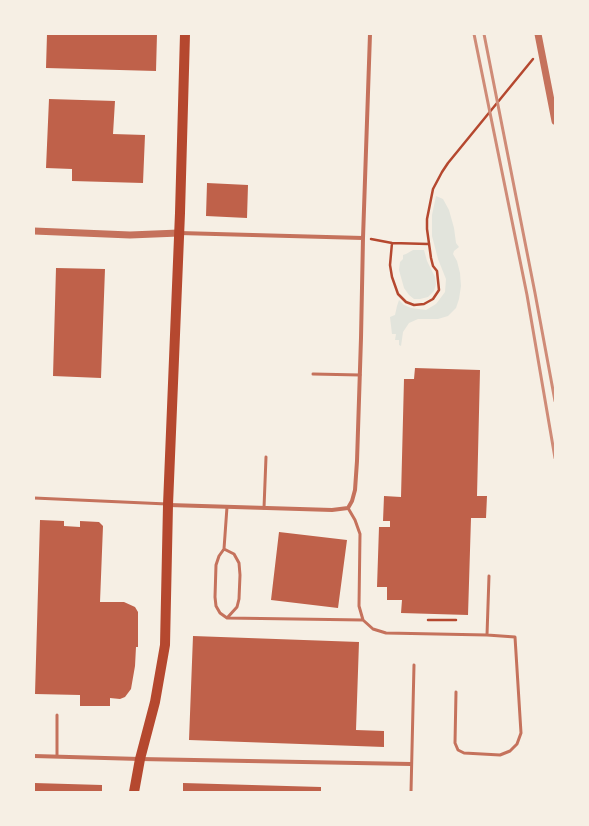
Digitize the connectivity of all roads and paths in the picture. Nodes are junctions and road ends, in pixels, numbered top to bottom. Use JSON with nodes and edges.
{"nodes":[{"id":1,"x":185,"y":34,"type":"edge"},
{"id":2,"x":370,"y":34,"type":"edge"},
{"id":3,"x":538,"y":34,"type":"edge"},
{"id":4,"x":533,"y":59,"type":"dead end"},
{"id":5,"x":555,"y":121,"type":"edge"},
{"id":6,"x":34,"y":232,"type":"edge"},
{"id":7,"x":179,"y":233,"type":"junction"},
{"id":8,"x":363,"y":238,"type":"junction"},
{"id":9,"x":392,"y":243,"type":"junction"},
{"id":10,"x":428,"y":244,"type":"junction"},
{"id":11,"x":313,"y":374,"type":"dead end"},
{"id":12,"x":360,"y":375,"type":"junction"},
{"id":13,"x":266,"y":457,"type":"dead end"},
{"id":14,"x":34,"y":498,"type":"edge"},
{"id":15,"x":168,"y":504,"type":"junction"},
{"id":16,"x":227,"y":507,"type":"junction"},
{"id":17,"x":264,"y":508,"type":"junction"},
{"id":18,"x":348,"y":508,"type":"junction"},
{"id":19,"x":224,"y":549,"type":"junction"},
{"id":20,"x":489,"y":576,"type":"dead end"},
{"id":21,"x":227,"y":618,"type":"junction"},
{"id":22,"x":363,"y":620,"type":"junction"},
{"id":23,"x":428,"y":620,"type":"dead end"},
{"id":24,"x":456,"y":620,"type":"dead end"},
{"id":25,"x":486,"y":635,"type":"junction"},
{"id":26,"x":414,"y":665,"type":"dead end"},
{"id":27,"x":456,"y":692,"type":"dead end"},
{"id":28,"x":58,"y":715,"type":"dead end"},
{"id":29,"x":34,"y":756,"type":"edge"},
{"id":30,"x":56,"y":756,"type":"junction"},
{"id":31,"x":140,"y":759,"type":"junction"},
{"id":32,"x":411,"y":764,"type":"junction"},
{"id":33,"x":134,"y":792,"type":"edge"},
{"id":34,"x":411,"y":792,"type":"edge"}],
"edges":[{"from":1,"to":7,"type":"main road"},
{"from":2,"to":8,"type":"street"},
{"from":3,"to":5,"type":"street"},
{"from":4,"to":10,"type":"path"},
{"from":6,"to":7,"type":"street"},
{"from":7,"to":8,"type":"street"},
{"from":7,"to":15,"type":"main road"},
{"from":8,"to":9,"type":"path"},
{"from":8,"to":12,"type":"street"},
{"from":9,"to":10,"type":"path"},
{"from":9,"to":10,"type":"path"},
{"from":11,"to":12,"type":"lane"},
{"from":12,"to":18,"type":"street"},
{"from":13,"to":17,"type":"lane"},
{"from":14,"to":15,"type":"lane"},
{"from":15,"to":16,"type":"street"},
{"from":15,"to":31,"type":"main road"},
{"from":16,"to":17,"type":"street"},
{"from":16,"to":19,"type":"lane"},
{"from":17,"to":18,"type":"street"},
{"from":18,"to":22,"type":"lane"},
{"from":19,"to":21,"type":"lane"},
{"from":19,"to":21,"type":"lane"},
{"from":20,"to":25,"type":"lane"},
{"from":21,"to":22,"type":"lane"},
{"from":22,"to":25,"type":"lane"},
{"from":23,"to":24,"type":"path"},
{"from":25,"to":27,"type":"lane"},
{"from":26,"to":32,"type":"lane"},
{"from":28,"to":30,"type":"lane"},
{"from":29,"to":30,"type":"street"},
{"from":30,"to":31,"type":"street"},
{"from":31,"to":32,"type":"street"},
{"from":31,"to":33,"type":"main road"},
{"from":32,"to":34,"type":"lane"}]}
